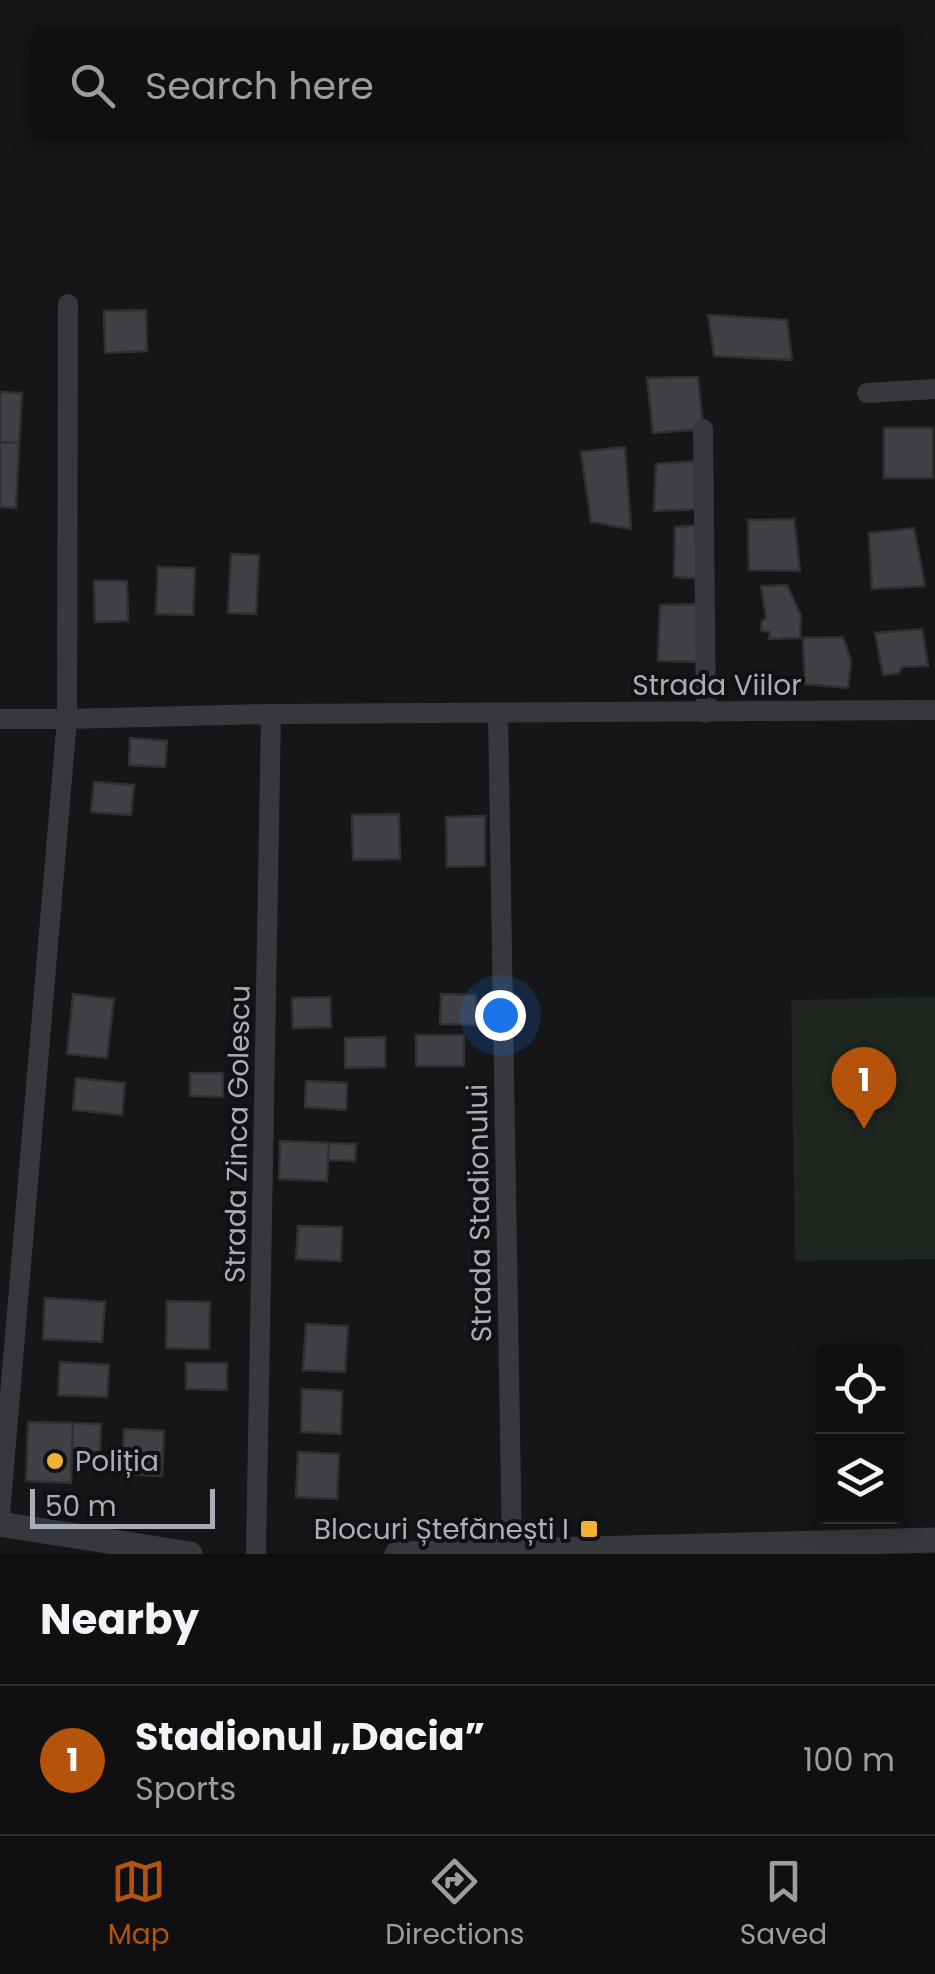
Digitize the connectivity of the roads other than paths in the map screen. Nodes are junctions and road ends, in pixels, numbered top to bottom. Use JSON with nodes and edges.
{"nodes":[{"id":1,"x":68,"y":304,"type":"dead end"},
{"id":2,"x":935,"y":388,"type":"edge"},
{"id":3,"x":866,"y":393,"type":"dead end"},
{"id":4,"x":702,"y":428,"type":"dead end"},
{"id":5,"x":935,"y":710,"type":"edge"},
{"id":6,"x":706,"y":712,"type":"junction"},
{"id":7,"x":498,"y":713,"type":"junction"},
{"id":8,"x":272,"y":714,"type":"junction"},
{"id":9,"x":0,"y":718,"type":"edge"},
{"id":10,"x":67,"y":719,"type":"junction"},
{"id":11,"x":0,"y":1514,"type":"edge"},
{"id":12,"x":0,"y":1524,"type":"edge"},
{"id":13,"x":935,"y":1540,"type":"edge"},
{"id":14,"x":87,"y":1546,"type":"edge"},
{"id":15,"x":669,"y":1550,"type":"edge"},
{"id":16,"x":512,"y":1551,"type":"junction"},
{"id":17,"x":190,"y":1554,"type":"edge"},
{"id":18,"x":256,"y":1554,"type":"edge"},
{"id":19,"x":397,"y":1554,"type":"edge"}],
"edges":[{"from":1,"to":10,"type":"street"},
{"from":2,"to":3,"type":"street"},
{"from":4,"to":6,"type":"street"},
{"from":5,"to":6,"type":"street","name":"Strada Viilor"},
{"from":6,"to":7,"type":"street","name":"Strada Viilor"},
{"from":7,"to":8,"type":"street"},
{"from":7,"to":16,"type":"street","name":"Strada Stadionului"},
{"from":8,"to":10,"type":"street"},
{"from":8,"to":18,"type":"street","name":"Strada Zinca Golescu"},
{"from":9,"to":10,"type":"street"},
{"from":10,"to":11,"type":"street"},
{"from":12,"to":14,"type":"street"},
{"from":13,"to":15,"type":"street"},
{"from":14,"to":17,"type":"street"},
{"from":15,"to":16,"type":"street"},
{"from":16,"to":19,"type":"street"}]}
